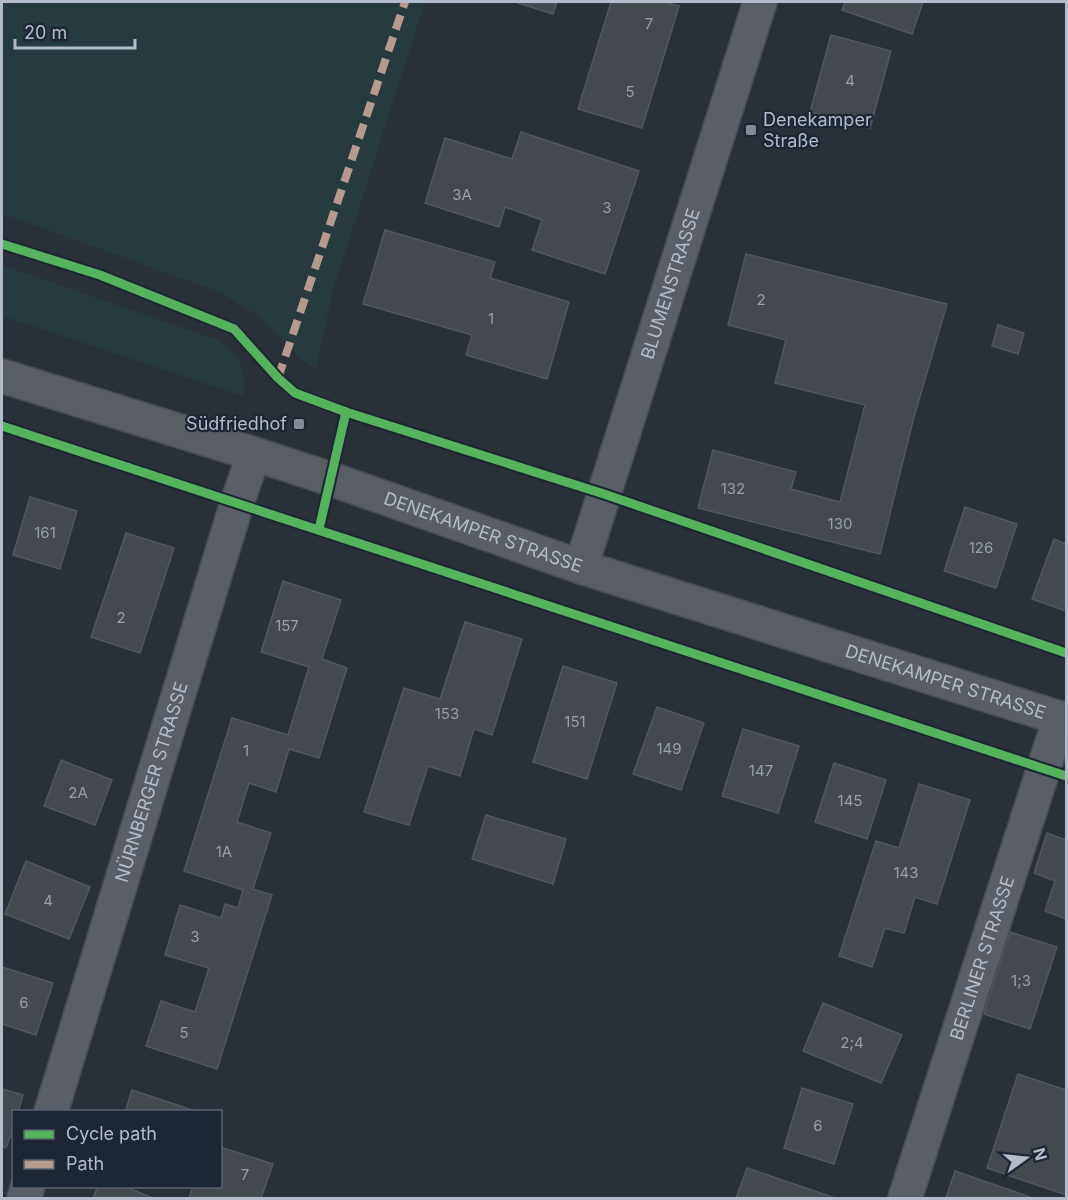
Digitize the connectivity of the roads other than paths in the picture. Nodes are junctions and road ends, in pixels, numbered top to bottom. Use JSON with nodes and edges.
{"nodes":[{"id":1,"x":760,"y":2,"type":"edge"},
{"id":2,"x":2,"y":376,"type":"edge"},
{"id":3,"x":254,"y":454,"type":"junction"},
{"id":4,"x":581,"y":567,"type":"junction"},
{"id":5,"x":1063,"y":719,"type":"edge"},
{"id":6,"x":52,"y":1110,"type":"edge"},
{"id":7,"x":905,"y":1198,"type":"edge"}],
"edges":[{"from":1,"to":4,"type":"street","name":"BLUMENSTRASSE"},
{"from":2,"to":3,"type":"street","name":"DENEKAMPER STRASSE"},
{"from":3,"to":4,"type":"street","name":"DENEKAMPER STRASSE"},
{"from":3,"to":6,"type":"street","name":"NÜRNBERGER STRASSE"},
{"from":4,"to":5,"type":"street","name":"DENEKAMPER STRASSE"},
{"from":5,"to":7,"type":"street","name":"BERLINER STRASSE"}]}
